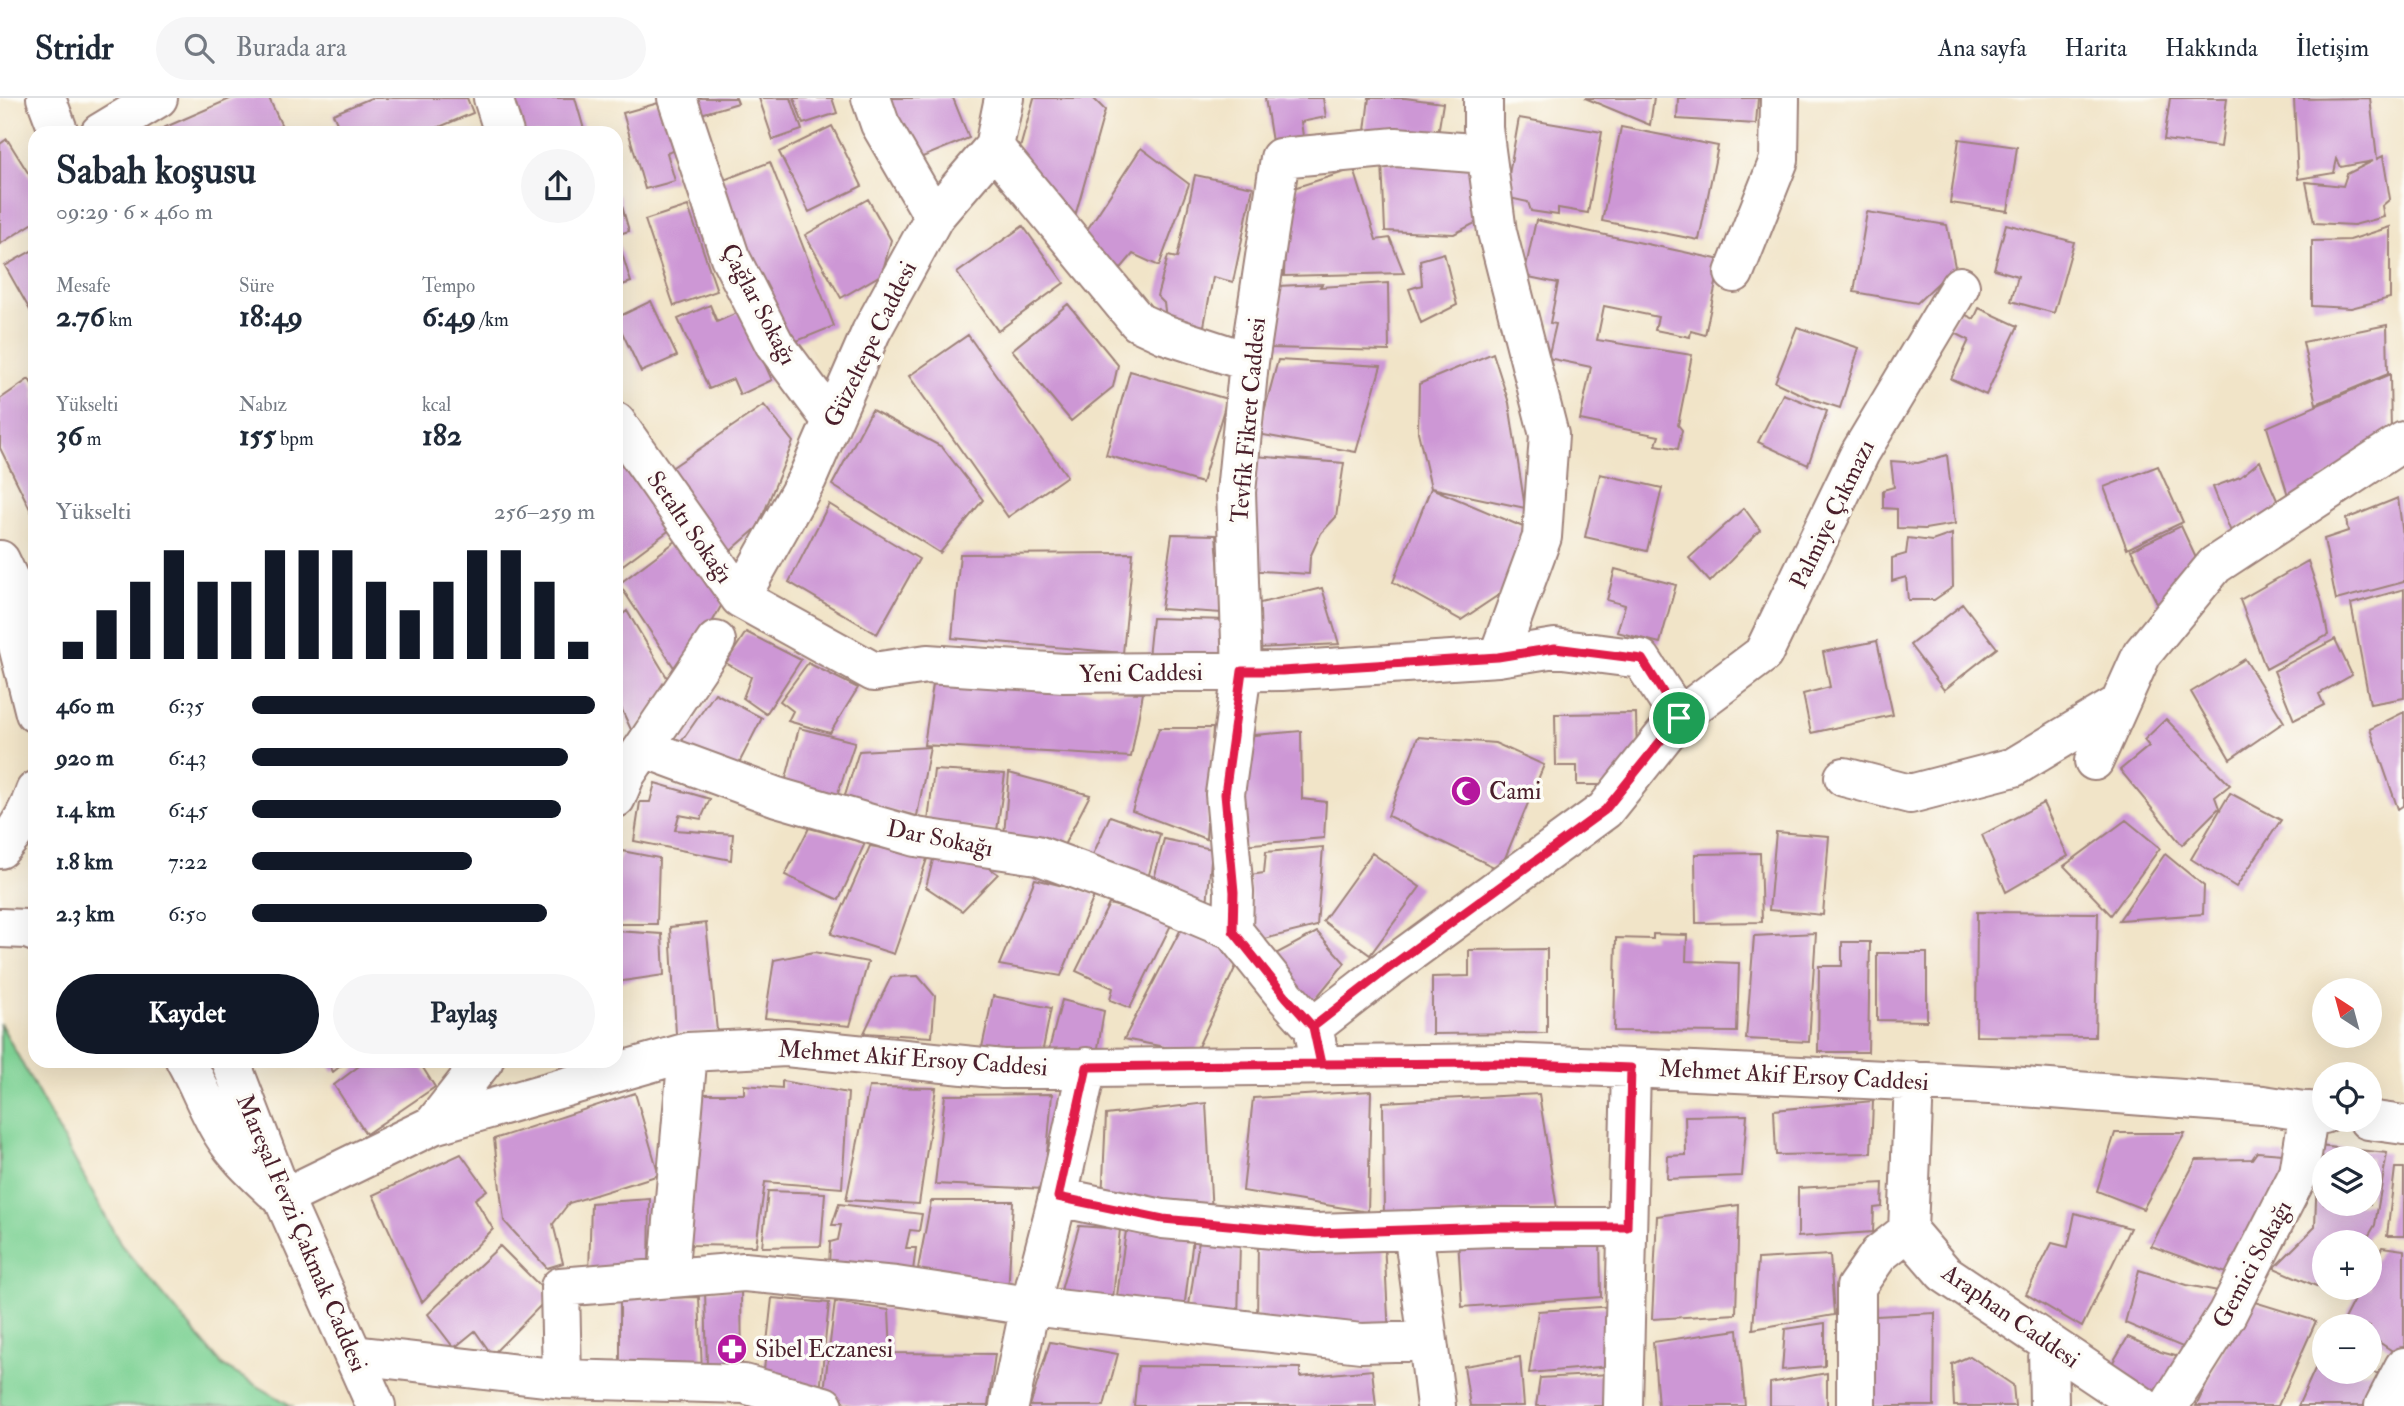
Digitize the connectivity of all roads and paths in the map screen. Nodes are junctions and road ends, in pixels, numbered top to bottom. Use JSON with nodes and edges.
{"nodes":[{"id":1,"x":46,"y":98,"type":"edge"},
{"id":2,"x":158,"y":98,"type":"edge"},
{"id":3,"x":493,"y":98,"type":"edge"},
{"id":4,"x":677,"y":98,"type":"edge"},
{"id":5,"x":870,"y":98,"type":"edge"},
{"id":6,"x":1004,"y":98,"type":"edge"},
{"id":7,"x":1483,"y":98,"type":"edge"},
{"id":8,"x":1780,"y":98,"type":"edge"},
{"id":9,"x":57,"y":126,"type":"edge"},
{"id":10,"x":112,"y":126,"type":"edge"},
{"id":11,"x":502,"y":126,"type":"edge"},
{"id":12,"x":994,"y":147,"type":"junction"},
{"id":13,"x":1486,"y":154,"type":"junction"},
{"id":14,"x":934,"y":216,"type":"junction"},
{"id":15,"x":1734,"y":273,"type":"dead end"},
{"id":16,"x":1960,"y":286,"type":"dead end"},
{"id":17,"x":1249,"y":362,"type":"junction"},
{"id":18,"x":832,"y":421,"type":"junction"},
{"id":19,"x":623,"y":437,"type":"edge"},
{"id":20,"x":2404,"y":440,"type":"edge"},
{"id":21,"x":5,"y":570,"type":"edge"},
{"id":22,"x":740,"y":598,"type":"junction"},
{"id":23,"x":28,"y":614,"type":"edge"},
{"id":24,"x":716,"y":641,"type":"dead end"},
{"id":25,"x":1498,"y":657,"type":"junction"},
{"id":26,"x":1242,"y":671,"type":"junction"},
{"id":27,"x":28,"y":685,"type":"edge"},
{"id":28,"x":2119,"y":704,"type":"junction"},
{"id":29,"x":1679,"y":718,"type":"junction"},
{"id":30,"x":644,"y":748,"type":"junction"},
{"id":31,"x":2094,"y":761,"type":"dead end"},
{"id":32,"x":1844,"y":777,"type":"dead end"},
{"id":33,"x":623,"y":782,"type":"edge"},
{"id":34,"x":28,"y":813,"type":"edge"},
{"id":35,"x":0,"y":849,"type":"edge"},
{"id":36,"x":0,"y":928,"type":"edge"},
{"id":37,"x":28,"y":929,"type":"edge"},
{"id":38,"x":1233,"y":931,"type":"junction"},
{"id":39,"x":1317,"y":1046,"type":"junction"},
{"id":40,"x":688,"y":1052,"type":"junction"},
{"id":41,"x":1087,"y":1067,"type":"junction"},
{"id":42,"x":190,"y":1068,"type":"edge"},
{"id":43,"x":233,"y":1068,"type":"edge"},
{"id":44,"x":478,"y":1068,"type":"edge"},
{"id":45,"x":1631,"y":1068,"type":"junction"},
{"id":46,"x":1914,"y":1081,"type":"junction"},
{"id":47,"x":2312,"y":1111,"type":"edge"},
{"id":48,"x":2382,"y":1122,"type":"edge"},
{"id":49,"x":433,"y":1125,"type":"junction"},
{"id":50,"x":2404,"y":1125,"type":"edge"},
{"id":51,"x":2312,"y":1129,"type":"edge"},
{"id":52,"x":1058,"y":1197,"type":"junction"},
{"id":53,"x":283,"y":1198,"type":"junction"},
{"id":54,"x":1627,"y":1227,"type":"junction"},
{"id":55,"x":1413,"y":1230,"type":"junction"},
{"id":56,"x":1909,"y":1231,"type":"junction"},
{"id":57,"x":667,"y":1279,"type":"junction"},
{"id":58,"x":1030,"y":1306,"type":"junction"},
{"id":59,"x":1428,"y":1341,"type":"junction"},
{"id":60,"x":2049,"y":1343,"type":"junction"},
{"id":61,"x":354,"y":1355,"type":"junction"},
{"id":62,"x":2404,"y":1367,"type":"edge"},
{"id":63,"x":562,"y":1379,"type":"junction"},
{"id":64,"x":376,"y":1406,"type":"edge"},
{"id":65,"x":824,"y":1406,"type":"edge"},
{"id":66,"x":1009,"y":1406,"type":"edge"},
{"id":67,"x":1436,"y":1406,"type":"edge"},
{"id":68,"x":1623,"y":1406,"type":"edge"},
{"id":69,"x":1856,"y":1406,"type":"edge"},
{"id":70,"x":2049,"y":1406,"type":"edge"},
{"id":71,"x":2142,"y":1406,"type":"edge"},
{"id":72,"x":2169,"y":1406,"type":"edge"},
{"id":73,"x":2384,"y":1406,"type":"edge"}],
"edges":[{"from":1,"to":9,"type":"street"},
{"from":2,"to":10,"type":"street"},
{"from":3,"to":11,"type":"street"},
{"from":4,"to":18,"type":"street","name":"Çağlar Sokağı"},
{"from":5,"to":14,"type":"street"},
{"from":6,"to":12,"type":"street","name":"Güzeltepe Caddesi"},
{"from":7,"to":13,"type":"street"},
{"from":8,"to":15,"type":"street"},
{"from":12,"to":14,"type":"street","name":"Güzeltepe Caddesi"},
{"from":12,"to":17,"type":"street"},
{"from":13,"to":17,"type":"street","name":"Tevfik Fikret Caddesi"},
{"from":13,"to":25,"type":"street"},
{"from":14,"to":18,"type":"street","name":"Güzeltepe Caddesi"},
{"from":16,"to":29,"type":"street","name":"Palmiye Çıkmazı"},
{"from":17,"to":26,"type":"street","name":"Tevfik Fikret Caddesi"},
{"from":18,"to":22,"type":"street","name":"Güzeltepe Caddesi"},
{"from":19,"to":22,"type":"street","name":"Setaltı Sokağı"},
{"from":20,"to":28,"type":"street"},
{"from":21,"to":23,"type":"street"},
{"from":21,"to":27,"type":"street"},
{"from":22,"to":26,"type":"street","name":"Yeni Caddesi"},
{"from":24,"to":30,"type":"street"},
{"from":25,"to":26,"type":"street","name":"Yeni Caddesi"},
{"from":25,"to":29,"type":"street","name":"Yeni Caddesi"},
{"from":26,"to":38,"type":"street","name":"Tevfik Fikret Caddesi"},
{"from":28,"to":31,"type":"street"},
{"from":28,"to":32,"type":"street"},
{"from":29,"to":39,"type":"street"},
{"from":30,"to":33,"type":"street"},
{"from":30,"to":38,"type":"street","name":"Dar Sokağı"},
{"from":34,"to":35,"type":"street"},
{"from":36,"to":37,"type":"street"},
{"from":38,"to":39,"type":"street"},
{"from":39,"to":41,"type":"street","name":"Mehmet Akif Ersoy Caddesi"},
{"from":39,"to":45,"type":"street","name":"Mehmet Akif Ersoy Caddesi"},
{"from":40,"to":41,"type":"street","name":"Mehmet Akif Ersoy Caddesi"},
{"from":40,"to":49,"type":"street","name":"Mehmet Akif Ersoy Caddesi"},
{"from":40,"to":57,"type":"street"},
{"from":41,"to":52,"type":"street"},
{"from":42,"to":53,"type":"street"},
{"from":43,"to":53,"type":"street","name":"Mareşal Fevzi Çakmak Caddesi"},
{"from":44,"to":49,"type":"street"},
{"from":45,"to":46,"type":"street","name":"Mehmet Akif Ersoy Caddesi"},
{"from":45,"to":54,"type":"street"},
{"from":46,"to":47,"type":"street","name":"Mehmet Akif Ersoy Caddesi"},
{"from":46,"to":56,"type":"street"},
{"from":48,"to":50,"type":"street"},
{"from":49,"to":53,"type":"street","name":"Mehmet Akif Ersoy Caddesi"},
{"from":51,"to":72,"type":"street","name":"Gemici Sokağı"},
{"from":52,"to":55,"type":"street"},
{"from":52,"to":58,"type":"street"},
{"from":53,"to":61,"type":"street","name":"Mareşal Fevzi Çakmak Caddesi"},
{"from":54,"to":55,"type":"street"},
{"from":54,"to":68,"type":"street"},
{"from":55,"to":59,"type":"street"},
{"from":56,"to":60,"type":"street","name":"Araphan Caddesi"},
{"from":56,"to":69,"type":"street"},
{"from":57,"to":58,"type":"street"},
{"from":57,"to":63,"type":"street"},
{"from":58,"to":59,"type":"street"},
{"from":58,"to":66,"type":"street"},
{"from":59,"to":67,"type":"street"},
{"from":60,"to":70,"type":"street"},
{"from":60,"to":71,"type":"street","name":"Araphan Caddesi"},
{"from":61,"to":63,"type":"street"},
{"from":61,"to":64,"type":"street","name":"Mareşal Fevzi Çakmak Caddesi"},
{"from":62,"to":73,"type":"street"},
{"from":63,"to":65,"type":"street"}]}
